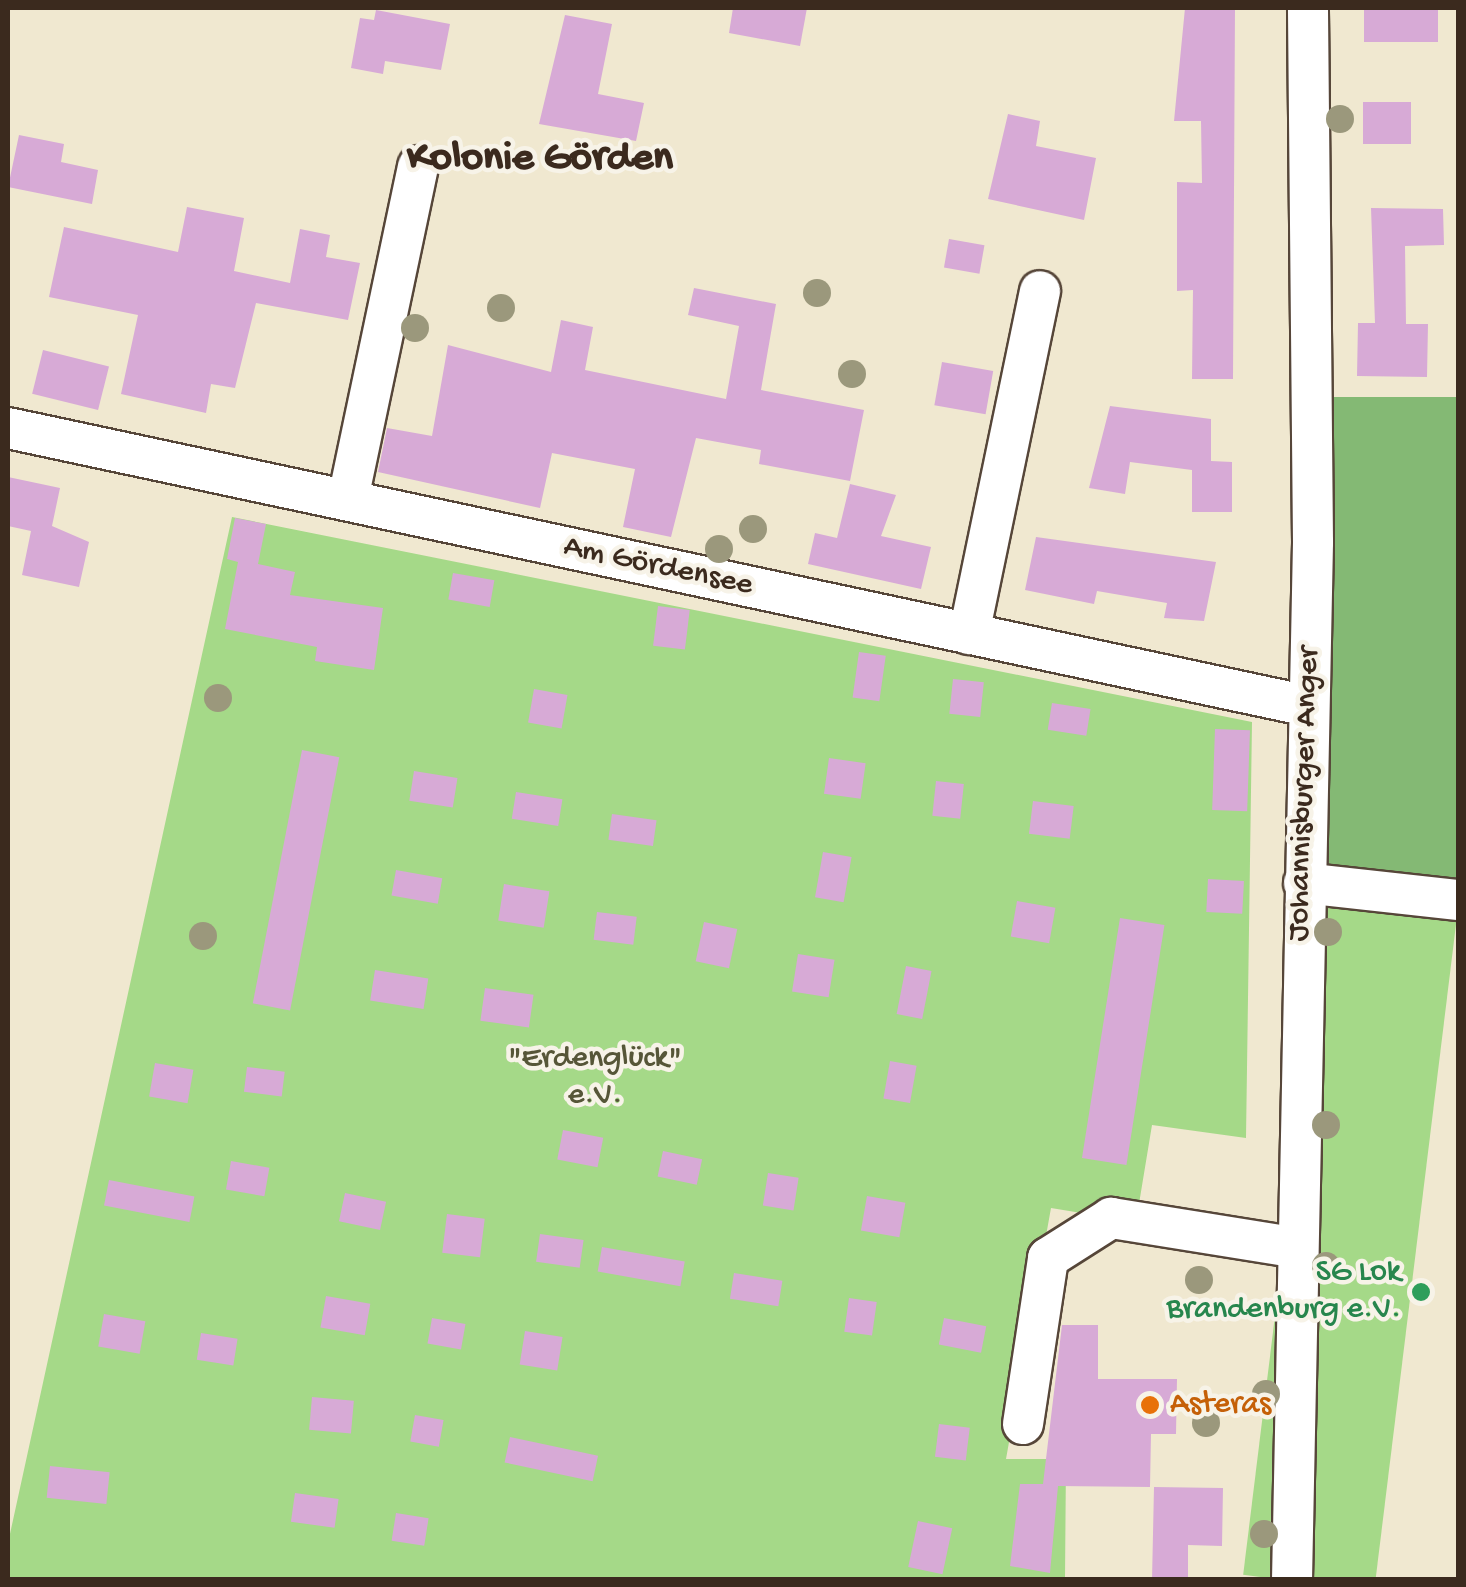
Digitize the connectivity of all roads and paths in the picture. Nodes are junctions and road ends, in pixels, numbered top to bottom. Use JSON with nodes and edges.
{"nodes":[{"id":1,"x":1308,"y":8,"type":"edge"},
{"id":2,"x":418,"y":166,"type":"dead end"},
{"id":3,"x":1040,"y":291,"type":"dead end"},
{"id":4,"x":8,"y":428,"type":"edge"},
{"id":5,"x":348,"y":499,"type":"junction"},
{"id":6,"x":969,"y":634,"type":"junction"},
{"id":7,"x":1308,"y":706,"type":"junction"},
{"id":8,"x":1304,"y":883,"type":"junction"},
{"id":9,"x":1458,"y":900,"type":"edge"},
{"id":10,"x":1292,"y":1247,"type":"junction"},
{"id":11,"x":1023,"y":1424,"type":"dead end"},
{"id":12,"x":1292,"y":1580,"type":"edge"}],
"edges":[{"from":1,"to":7,"type":"street","name":"Johannisburger Anger"},
{"from":2,"to":5,"type":"street"},
{"from":3,"to":6,"type":"street"},
{"from":4,"to":5,"type":"street","name":"Am Gördensee"},
{"from":5,"to":6,"type":"street","name":"Am Gördensee"},
{"from":6,"to":7,"type":"street","name":"Am Gördensee"},
{"from":7,"to":8,"type":"street","name":"Johannisburger Anger"},
{"from":8,"to":9,"type":"street"},
{"from":8,"to":10,"type":"street","name":"Johannisburger Anger"},
{"from":10,"to":11,"type":"street"},
{"from":10,"to":12,"type":"street","name":"Johannisburger Anger"}]}
